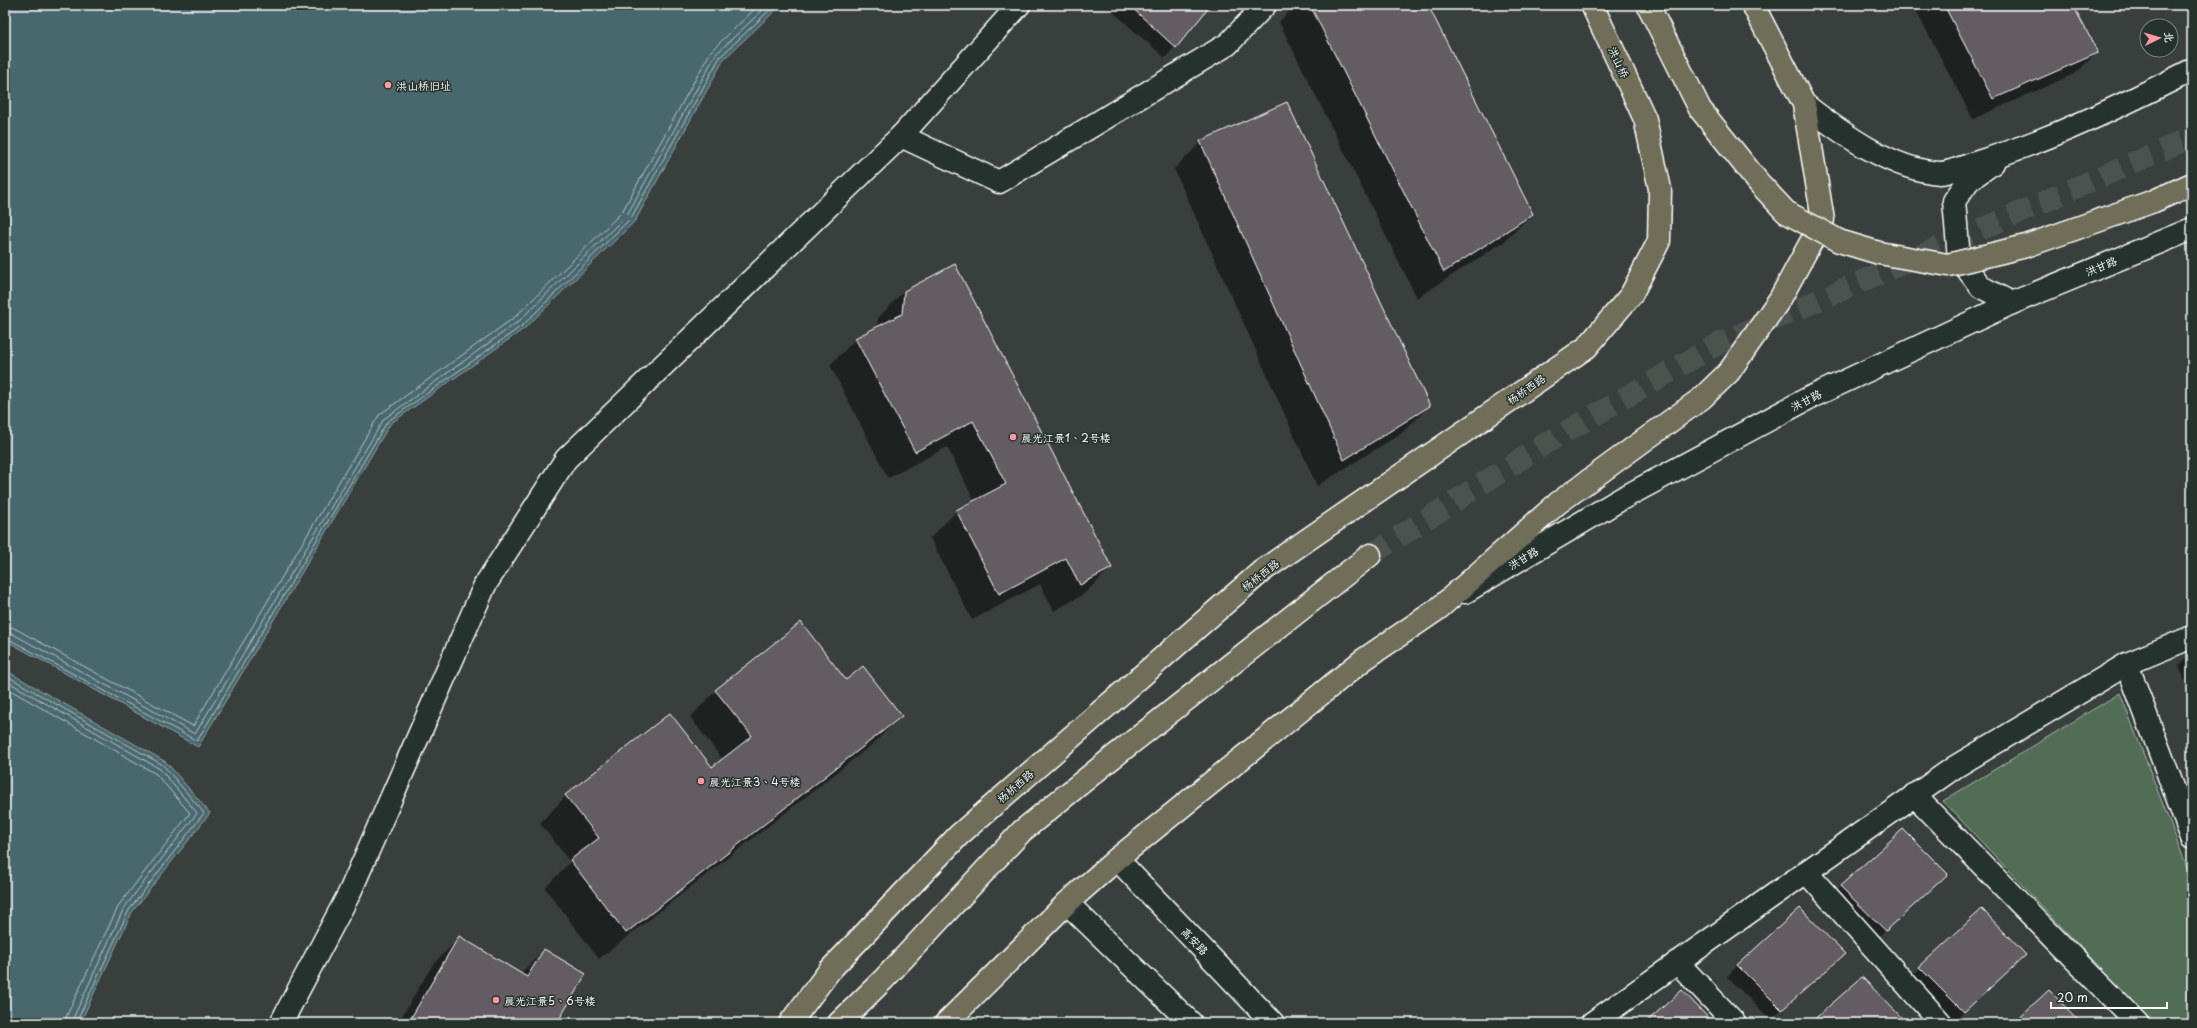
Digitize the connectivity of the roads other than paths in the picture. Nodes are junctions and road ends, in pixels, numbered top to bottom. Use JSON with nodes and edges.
{"nodes":[{"id":1,"x":1019,"y":5,"type":"edge"},
{"id":2,"x":1265,"y":5,"type":"edge"},
{"id":3,"x":1592,"y":5,"type":"edge"},
{"id":4,"x":1648,"y":5,"type":"edge"},
{"id":5,"x":1753,"y":5,"type":"edge"},
{"id":6,"x":2192,"y":70,"type":"edge"},
{"id":7,"x":1804,"y":104,"type":"junction"},
{"id":8,"x":1646,"y":119,"type":"joint"},
{"id":9,"x":901,"y":136,"type":"junction"},
{"id":10,"x":2011,"y":152,"type":"junction"},
{"id":11,"x":2192,"y":184,"type":"edge"},
{"id":12,"x":2192,"y":229,"type":"edge"},
{"id":13,"x":2012,"y":303,"type":"junction"},
{"id":14,"x":1370,"y":555,"type":"tunnel mouth"},
{"id":15,"x":1438,"y":608,"type":"junction"},
{"id":16,"x":2192,"y":637,"type":"edge"},
{"id":17,"x":2127,"y":664,"type":"junction"},
{"id":18,"x":1914,"y":796,"type":"junction"},
{"id":19,"x":2192,"y":838,"type":"edge"},
{"id":20,"x":1117,"y":859,"type":"junction"},
{"id":21,"x":1806,"y":872,"type":"junction"},
{"id":22,"x":1067,"y":903,"type":"junction"},
{"id":23,"x":1677,"y":962,"type":"junction"},
{"id":24,"x":281,"y":1023,"type":"edge"},
{"id":25,"x":790,"y":1023,"type":"edge"},
{"id":26,"x":839,"y":1023,"type":"edge"},
{"id":27,"x":946,"y":1023,"type":"edge"},
{"id":28,"x":1191,"y":1023,"type":"edge"},
{"id":29,"x":1273,"y":1023,"type":"edge"},
{"id":30,"x":1592,"y":1023,"type":"edge"},
{"id":31,"x":1735,"y":1023,"type":"edge"},
{"id":32,"x":1942,"y":1023,"type":"edge"},
{"id":33,"x":2137,"y":1023,"type":"edge"}],
"edges":[{"from":1,"to":9,"type":"main road"},
{"from":2,"to":9,"type":"main road"},
{"from":3,"to":8,"type":"main road","name":"洪山桥"},
{"from":4,"to":11,"type":"main road","bridge":true},
{"from":5,"to":7,"type":"main road"},
{"from":6,"to":10,"type":"main road"},
{"from":7,"to":10,"type":"main road"},
{"from":7,"to":15,"type":"main road"},
{"from":8,"to":25,"type":"main road","name":"杨桥西路"},
{"from":9,"to":24,"type":"main road"},
{"from":10,"to":13,"type":"main road"},
{"from":12,"to":13,"type":"main road","name":"洪甘路"},
{"from":13,"to":15,"type":"main road","name":"洪甘路"},
{"from":14,"to":26,"type":"main road"},
{"from":15,"to":20,"type":"main road"},
{"from":16,"to":17,"type":"main road"},
{"from":17,"to":18,"type":"main road"},
{"from":17,"to":19,"type":"main road"},
{"from":18,"to":21,"type":"main road"},
{"from":18,"to":33,"type":"main road"},
{"from":20,"to":22,"type":"main road"},
{"from":20,"to":29,"type":"main road","name":"高安路"},
{"from":21,"to":23,"type":"main road"},
{"from":21,"to":32,"type":"main road"},
{"from":22,"to":27,"type":"main road"},
{"from":22,"to":28,"type":"main road"},
{"from":23,"to":30,"type":"main road"},
{"from":23,"to":31,"type":"main road"}]}
